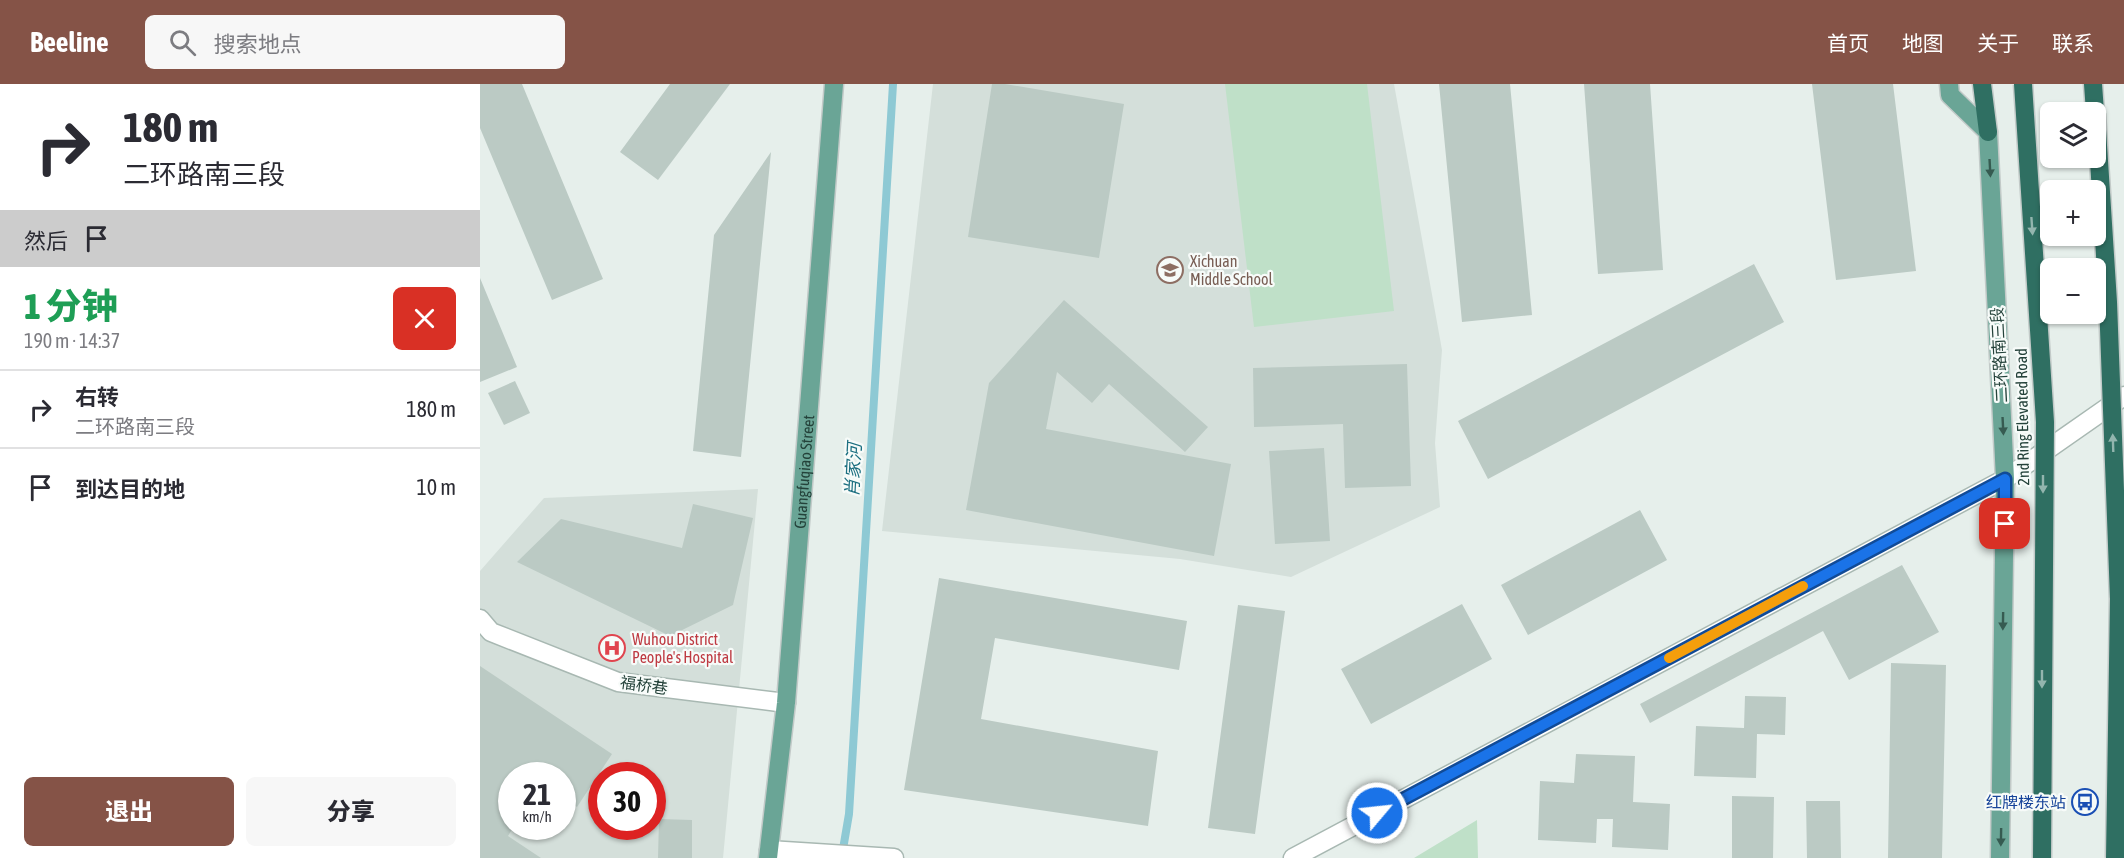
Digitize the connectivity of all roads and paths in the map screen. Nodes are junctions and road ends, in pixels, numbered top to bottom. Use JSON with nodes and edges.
{"nodes":[{"id":1,"x":834,"y":84,"type":"edge"},
{"id":2,"x":1949,"y":84,"type":"edge"},
{"id":3,"x":1982,"y":84,"type":"edge"},
{"id":4,"x":2023,"y":84,"type":"edge"},
{"id":5,"x":2093,"y":84,"type":"edge"},
{"id":6,"x":2094,"y":102,"type":"edge"},
{"id":7,"x":1988,"y":132,"type":"junction"},
{"id":8,"x":2099,"y":168,"type":"edge"},
{"id":9,"x":2124,"y":396,"type":"edge"},
{"id":10,"x":2005,"y":479,"type":"junction"},
{"id":11,"x":480,"y":619,"type":"edge"},
{"id":12,"x":786,"y":703,"type":"junction"},
{"id":13,"x":768,"y":854,"type":"edge"},
{"id":14,"x":869,"y":857,"type":"edge"},
{"id":15,"x":894,"y":858,"type":"edge"},
{"id":16,"x":1293,"y":858,"type":"edge"},
{"id":17,"x":2000,"y":858,"type":"edge"},
{"id":18,"x":2042,"y":858,"type":"edge"},
{"id":19,"x":2115,"y":858,"type":"edge"}],
"edges":[{"from":1,"to":12,"type":"main road","name":"Guangfuqiao Street"},
{"from":2,"to":7,"type":"main road"},
{"from":3,"to":7,"type":"highway"},
{"from":4,"to":18,"type":"highway","name":"2nd Ring Elevated Road","one_way":true,"bridge":true},
{"from":5,"to":6,"type":"highway"},
{"from":7,"to":10,"type":"main road","name":"二环路南三段","one_way":true},
{"from":19,"to":8,"type":"highway","one_way":true,"bridge":true},
{"from":9,"to":10,"type":"street"},
{"from":10,"to":16,"type":"street"},
{"from":10,"to":17,"type":"main road","name":"二环路南三段","one_way":true},
{"from":11,"to":12,"type":"street","name":"福桥巷"},
{"from":12,"to":13,"type":"main road","name":"Guangfuqiao Street"},
{"from":13,"to":14,"type":"street"},
{"from":14,"to":15,"type":"street"}]}
